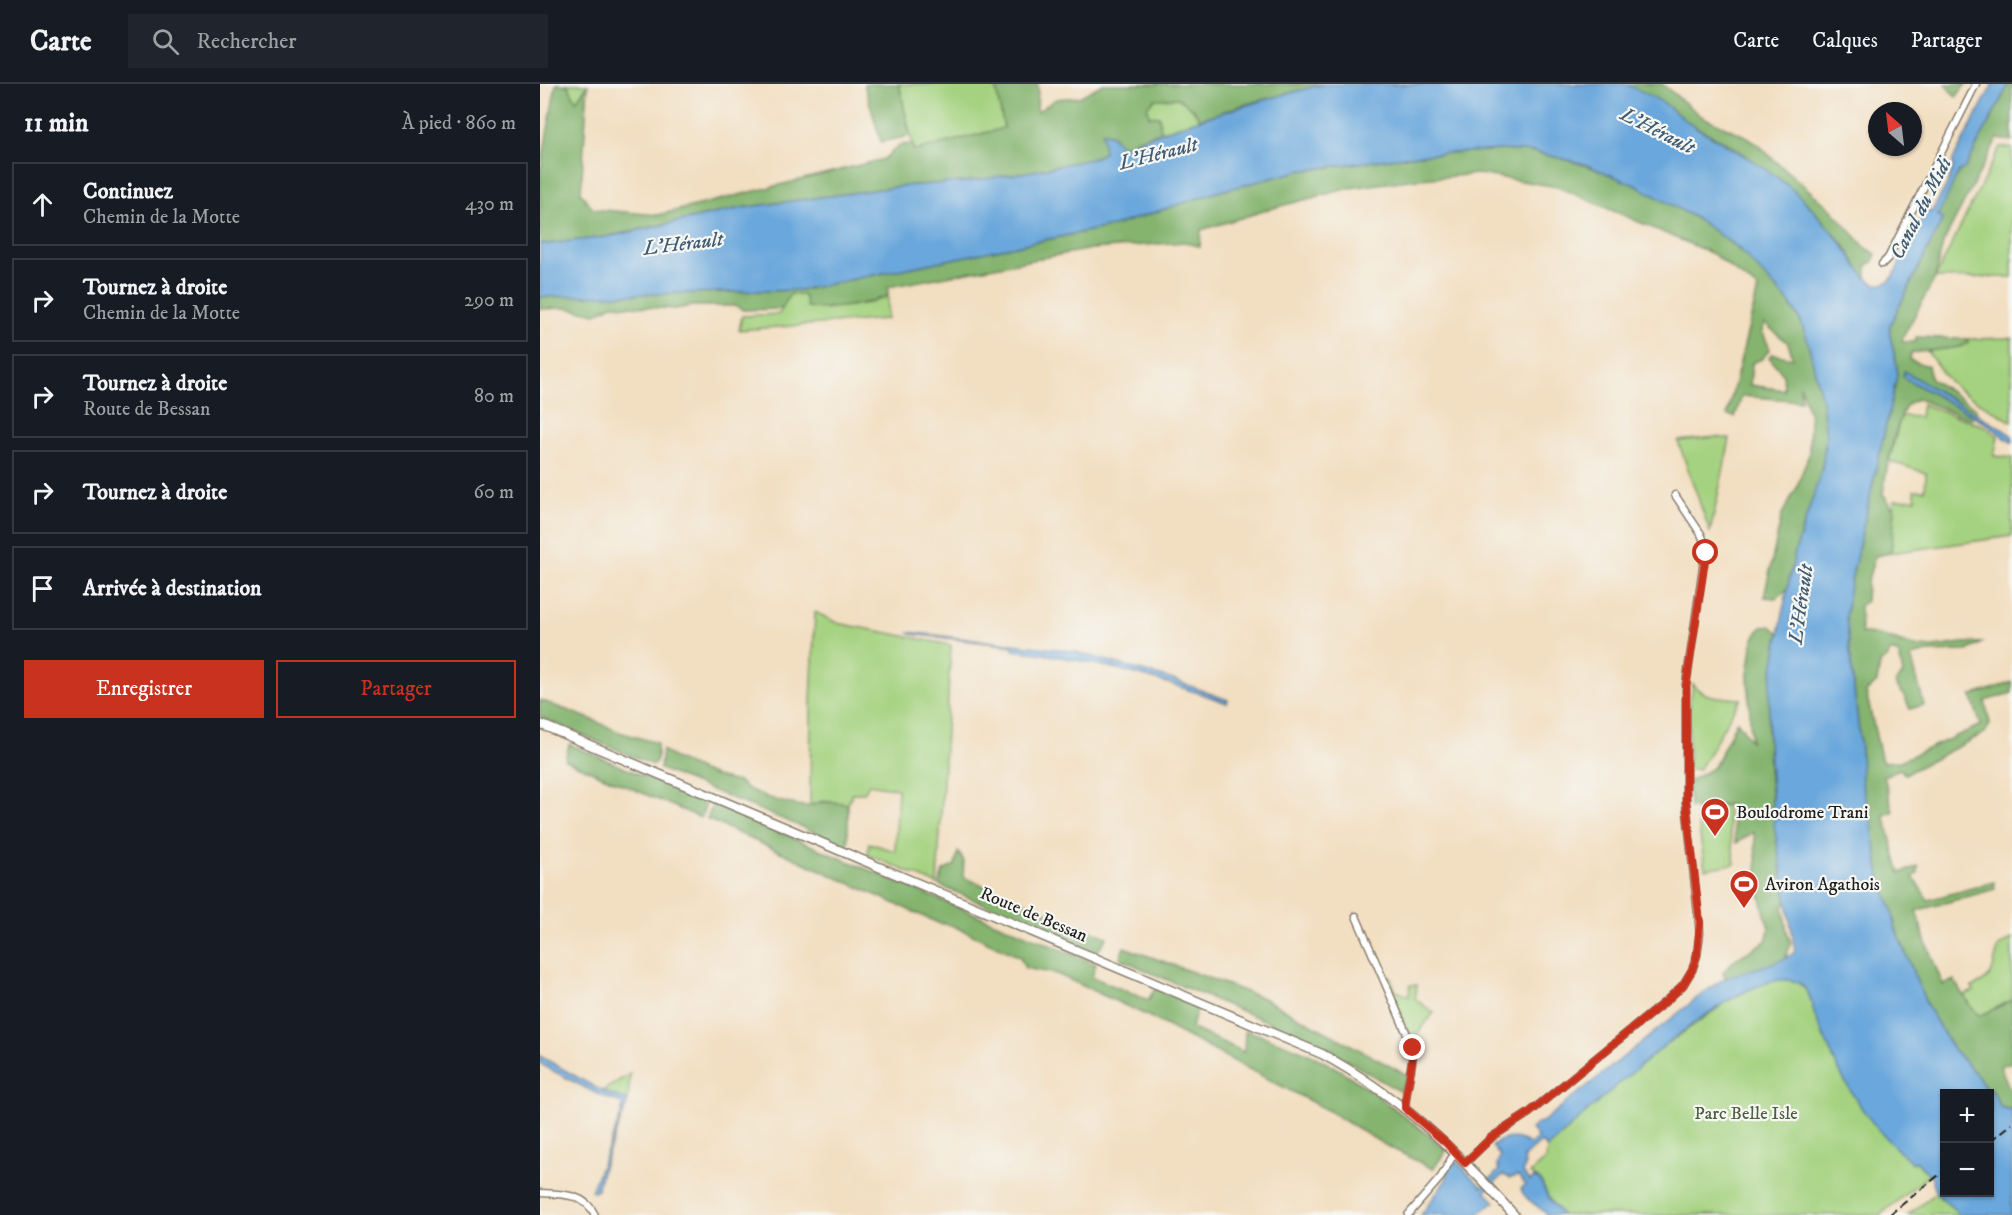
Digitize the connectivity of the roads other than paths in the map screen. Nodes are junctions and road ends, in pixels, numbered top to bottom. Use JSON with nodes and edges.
{"nodes":[{"id":1,"x":1976,"y":84,"type":"edge"},
{"id":2,"x":1882,"y":264,"type":"dead end"},
{"id":3,"x":1675,"y":495,"type":"dead end"},
{"id":4,"x":540,"y":724,"type":"edge"},
{"id":5,"x":1356,"y":916,"type":"dead end"},
{"id":6,"x":1402,"y":1106,"type":"junction"},
{"id":7,"x":1456,"y":1153,"type":"junction"},
{"id":8,"x":1465,"y":1163,"type":"junction"},
{"id":9,"x":540,"y":1192,"type":"edge"},
{"id":10,"x":595,"y":1215,"type":"edge"},
{"id":11,"x":1408,"y":1215,"type":"edge"},
{"id":12,"x":1514,"y":1215,"type":"edge"}],
"edges":[{"from":1,"to":2,"type":"street"},
{"from":3,"to":8,"type":"street"},
{"from":4,"to":6,"type":"main road","name":"Route de Bessan"},
{"from":5,"to":6,"type":"street"},
{"from":6,"to":7,"type":"main road","name":"Route de Bessan"},
{"from":7,"to":8,"type":"main road","name":"Route de Bessan"},
{"from":7,"to":11,"type":"street"},
{"from":8,"to":12,"type":"main road","name":"Route de Bessan"},
{"from":9,"to":10,"type":"street"}]}
